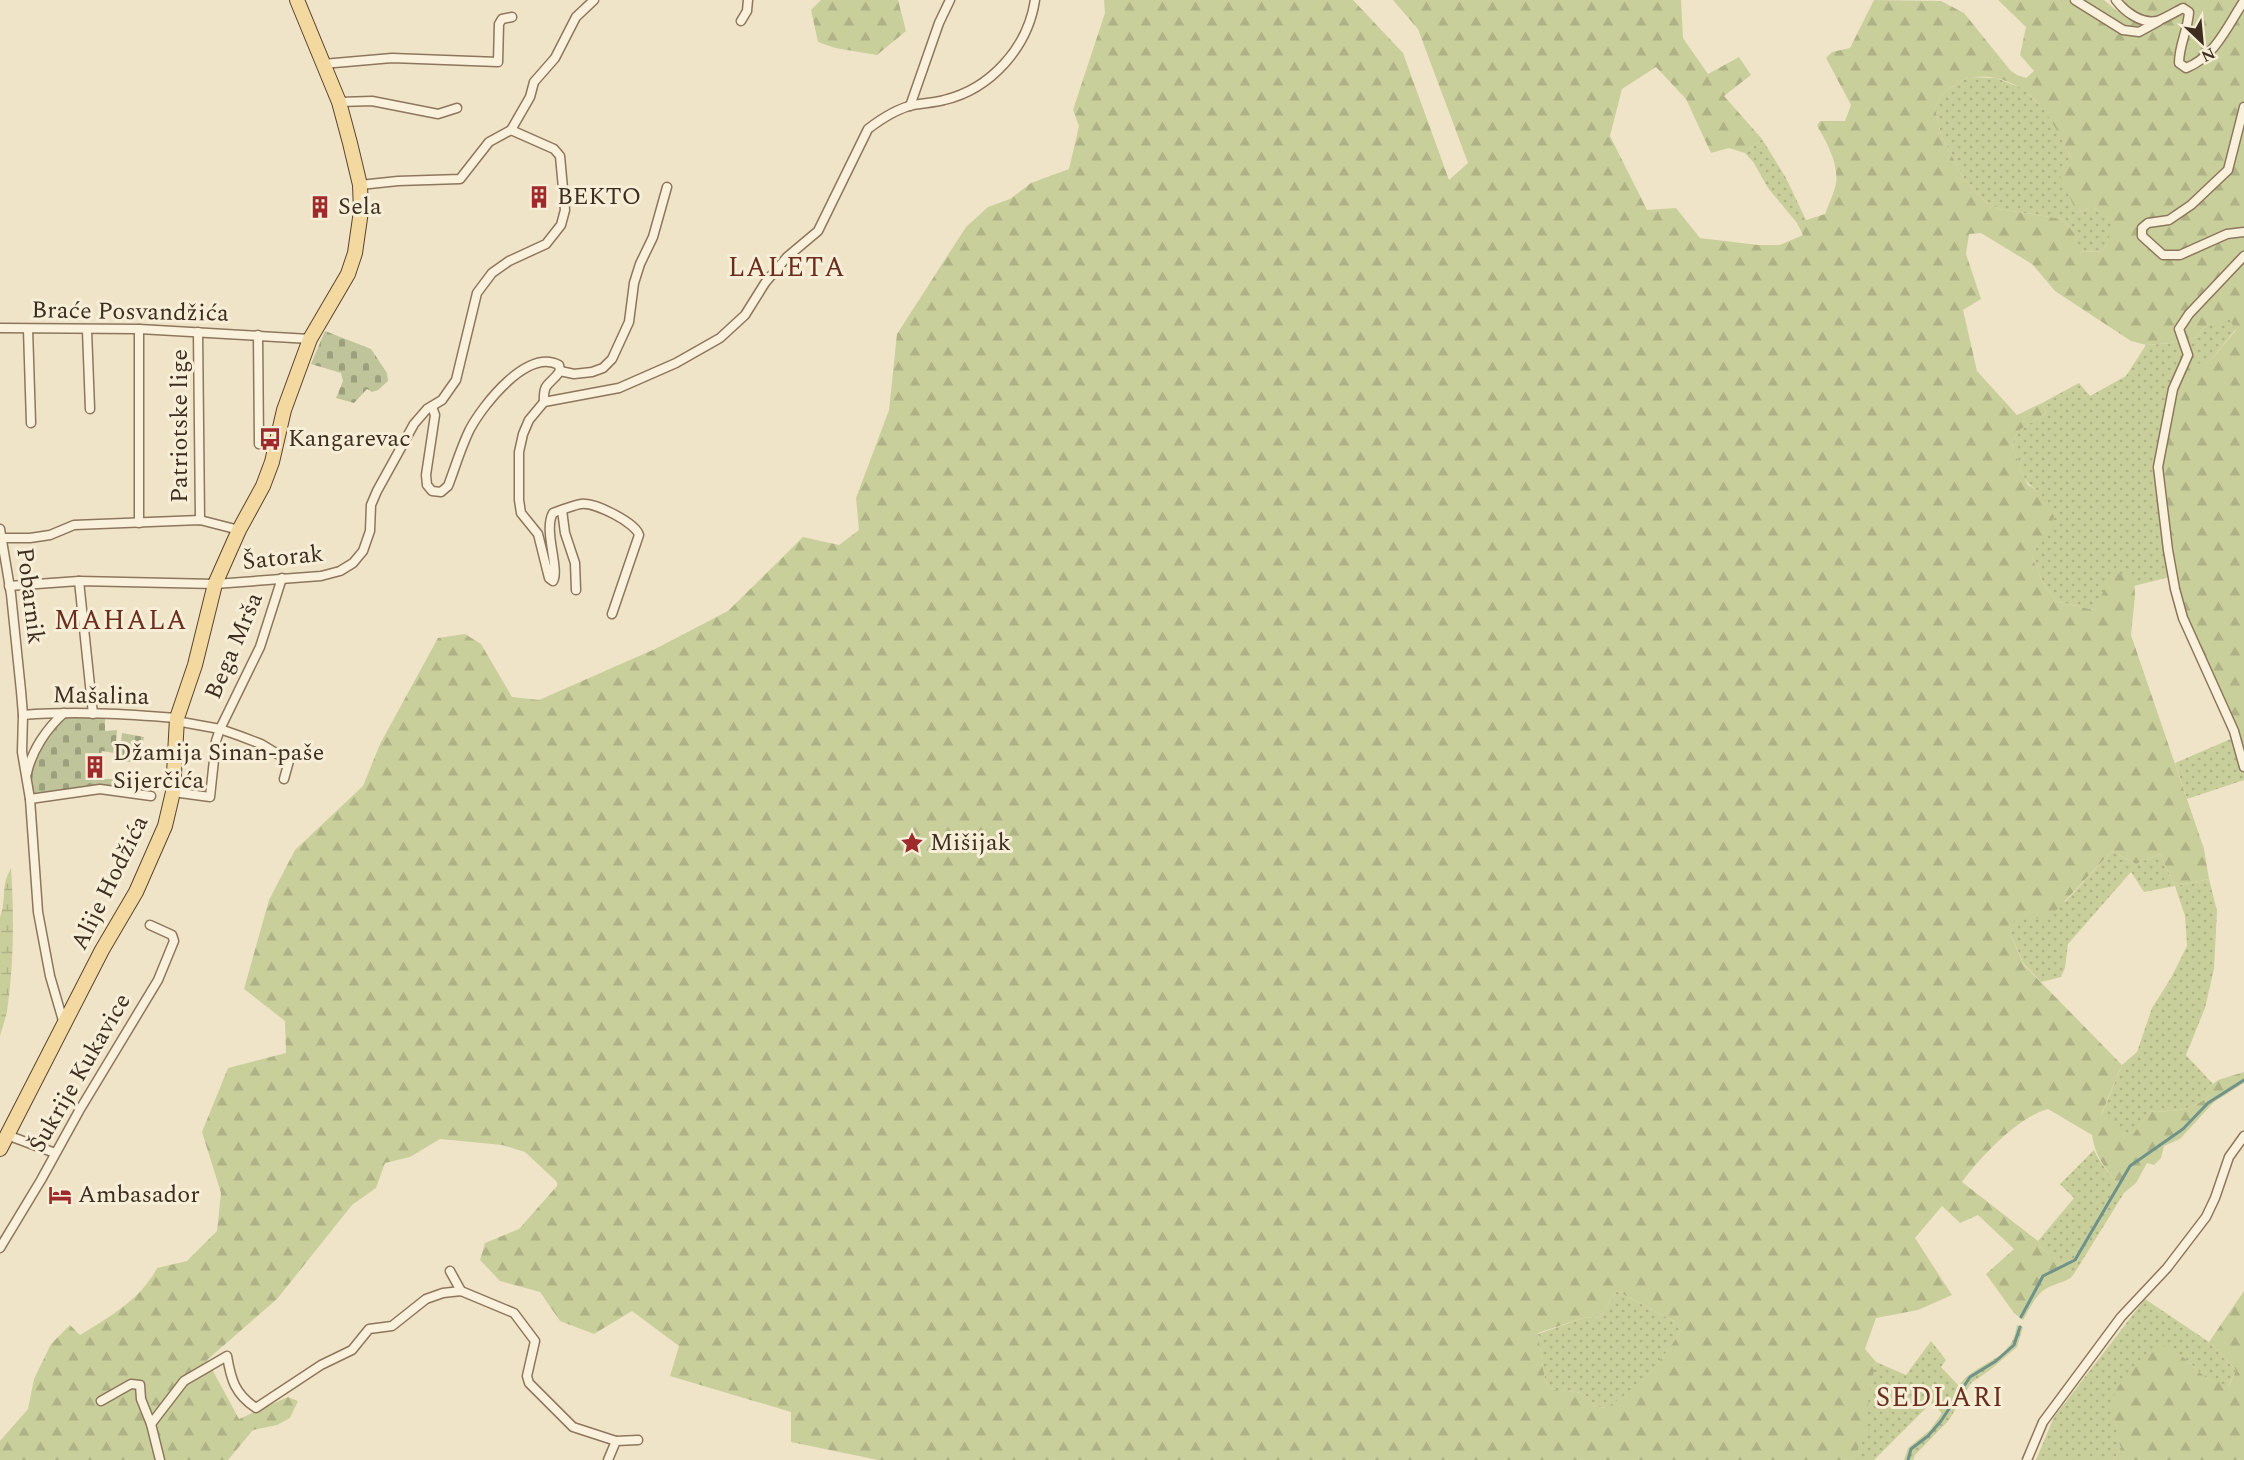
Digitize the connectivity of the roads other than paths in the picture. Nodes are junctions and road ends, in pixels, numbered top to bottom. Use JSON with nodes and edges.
{"nodes":[{"id":1,"x":297,"y":0,"type":"edge"},
{"id":2,"x":594,"y":0,"type":"edge"},
{"id":3,"x":748,"y":0,"type":"edge"},
{"id":4,"x":950,"y":0,"type":"edge"},
{"id":5,"x":1035,"y":0,"type":"edge"},
{"id":6,"x":2075,"y":0,"type":"edge"},
{"id":7,"x":2116,"y":0,"type":"edge"},
{"id":8,"x":2244,"y":1,"type":"edge"},
{"id":9,"x":512,"y":17,"type":"dead end"},
{"id":10,"x":2160,"y":20,"type":"junction"},
{"id":11,"x":741,"y":21,"type":"dead end"},
{"id":12,"x":323,"y":64,"type":"junction"},
{"id":13,"x":339,"y":102,"type":"junction"},
{"id":14,"x":910,"y":106,"type":"junction"},
{"id":15,"x":2244,"y":107,"type":"edge"},
{"id":16,"x":457,"y":108,"type":"dead end"},
{"id":17,"x":511,"y":130,"type":"junction"},
{"id":18,"x":360,"y":185,"type":"junction"},
{"id":19,"x":667,"y":187,"type":"dead end"},
{"id":20,"x":2244,"y":232,"type":"edge"},
{"id":21,"x":2244,"y":256,"type":"edge"},
{"id":22,"x":0,"y":328,"type":"edge"},
{"id":23,"x":28,"y":329,"type":"junction"},
{"id":24,"x":139,"y":329,"type":"junction"},
{"id":25,"x":87,"y":330,"type":"junction"},
{"id":26,"x":198,"y":332,"type":"junction"},
{"id":27,"x":258,"y":335,"type":"junction"},
{"id":28,"x":310,"y":339,"type":"junction"},
{"id":29,"x":560,"y":371,"type":"junction"},
{"id":30,"x":544,"y":402,"type":"junction"},
{"id":31,"x":432,"y":407,"type":"junction"},
{"id":32,"x":90,"y":410,"type":"dead end"},
{"id":33,"x":31,"y":423,"type":"dead end"},
{"id":34,"x":259,"y":444,"type":"dead end"},
{"id":35,"x":562,"y":510,"type":"junction"},
{"id":36,"x":200,"y":520,"type":"junction"},
{"id":37,"x":139,"y":523,"type":"junction"},
{"id":38,"x":239,"y":530,"type":"junction"},
{"id":39,"x":1,"y":534,"type":"edge"},
{"id":40,"x":282,"y":578,"type":"junction"},
{"id":41,"x":79,"y":581,"type":"junction"},
{"id":42,"x":215,"y":584,"type":"junction"},
{"id":43,"x":9,"y":586,"type":"junction"},
{"id":44,"x":576,"y":590,"type":"dead end"},
{"id":45,"x":612,"y":614,"type":"dead end"},
{"id":46,"x":64,"y":712,"type":"junction"},
{"id":47,"x":93,"y":714,"type":"junction"},
{"id":48,"x":23,"y":715,"type":"junction"},
{"id":49,"x":177,"y":720,"type":"junction"},
{"id":50,"x":220,"y":729,"type":"junction"},
{"id":51,"x":2244,"y":767,"type":"edge"},
{"id":52,"x":27,"y":776,"type":"junction"},
{"id":53,"x":284,"y":779,"type":"dead end"},
{"id":54,"x":173,"y":792,"type":"junction"},
{"id":55,"x":151,"y":796,"type":"dead end"},
{"id":56,"x":30,"y":799,"type":"junction"},
{"id":57,"x":150,"y":925,"type":"dead end"},
{"id":58,"x":64,"y":1025,"type":"junction"},
{"id":59,"x":7,"y":1135,"type":"junction"},
{"id":60,"x":2244,"y":1136,"type":"edge"},
{"id":61,"x":0,"y":1149,"type":"edge"},
{"id":62,"x":55,"y":1153,"type":"junction"},
{"id":63,"x":0,"y":1248,"type":"edge"},
{"id":64,"x":450,"y":1271,"type":"dead end"},
{"id":65,"x":461,"y":1291,"type":"junction"},
{"id":66,"x":101,"y":1401,"type":"dead end"},
{"id":67,"x":151,"y":1424,"type":"junction"},
{"id":68,"x":638,"y":1440,"type":"dead end"},
{"id":69,"x":616,"y":1441,"type":"junction"},
{"id":70,"x":160,"y":1460,"type":"edge"},
{"id":71,"x":608,"y":1460,"type":"edge"},
{"id":72,"x":2027,"y":1460,"type":"edge"}],
"edges":[{"from":1,"to":12,"type":"main road","name":"Alije Hodžića"},
{"from":2,"to":17,"type":"street"},
{"from":3,"to":11,"type":"street"},
{"from":4,"to":14,"type":"street"},
{"from":5,"to":14,"type":"street"},
{"from":6,"to":10,"type":"street"},
{"from":7,"to":10,"type":"street"},
{"from":8,"to":10,"type":"street"},
{"from":9,"to":12,"type":"street"},
{"from":12,"to":13,"type":"main road","name":"Alije Hodžića"},
{"from":13,"to":16,"type":"street"},
{"from":13,"to":18,"type":"main road","name":"Alije Hodžića"},
{"from":14,"to":30,"type":"street"},
{"from":15,"to":20,"type":"street"},
{"from":17,"to":18,"type":"street"},
{"from":17,"to":31,"type":"street","name":"Šatorak"},
{"from":18,"to":28,"type":"main road","name":"Alije Hodžića"},
{"from":19,"to":29,"type":"street"},
{"from":21,"to":51,"type":"street"},
{"from":22,"to":23,"type":"street","name":"Braće Posvandžića"},
{"from":23,"to":25,"type":"street","name":"Braće Posvandžića"},
{"from":23,"to":33,"type":"street"},
{"from":24,"to":25,"type":"street","name":"Braće Posvandžića"},
{"from":24,"to":26,"type":"street","name":"Braće Posvandžića"},
{"from":24,"to":37,"type":"street"},
{"from":25,"to":32,"type":"street"},
{"from":26,"to":27,"type":"street","name":"Braće Posvandžića"},
{"from":26,"to":36,"type":"street","name":"Patriotske lige"},
{"from":27,"to":28,"type":"street","name":"Braće Posvandžića"},
{"from":27,"to":34,"type":"street","name":"Braće Posvandžića"},
{"from":28,"to":38,"type":"main road","name":"Alije Hodžića"},
{"from":29,"to":30,"type":"street"},
{"from":29,"to":31,"type":"street"},
{"from":30,"to":35,"type":"street"},
{"from":31,"to":40,"type":"street","name":"Šatorak"},
{"from":35,"to":44,"type":"street"},
{"from":35,"to":45,"type":"street"},
{"from":36,"to":37,"type":"street"},
{"from":36,"to":38,"type":"street"},
{"from":37,"to":39,"type":"street"},
{"from":38,"to":42,"type":"main road","name":"Alije Hodžića"},
{"from":39,"to":43,"type":"street","name":"Pobarnik"},
{"from":40,"to":42,"type":"street","name":"Šatorak"},
{"from":40,"to":50,"type":"street","name":"Bega Mrša"},
{"from":41,"to":42,"type":"street","name":"Šatorak"},
{"from":41,"to":43,"type":"street","name":"Šatorak"},
{"from":41,"to":47,"type":"street"},
{"from":42,"to":49,"type":"main road","name":"Alije Hodžića"},
{"from":43,"to":48,"type":"street","name":"Pobarnik"},
{"from":46,"to":47,"type":"street","name":"Mašalina"},
{"from":46,"to":48,"type":"street","name":"Mašalina"},
{"from":46,"to":52,"type":"street","name":"Pobarnik"},
{"from":47,"to":49,"type":"street","name":"Mašalina"},
{"from":48,"to":52,"type":"street","name":"Pobarnik"},
{"from":49,"to":50,"type":"street","name":"Mašalina"},
{"from":49,"to":54,"type":"main road","name":"Alije Hodžića"},
{"from":50,"to":53,"type":"street","name":"Mašalina"},
{"from":50,"to":54,"type":"street","name":"Bega Mrša"},
{"from":52,"to":56,"type":"street","name":"Pobarnik"},
{"from":54,"to":58,"type":"main road","name":"Alije Hodžića"},
{"from":55,"to":56,"type":"street"},
{"from":56,"to":58,"type":"street","name":"Pobarnik"},
{"from":57,"to":62,"type":"street","name":"Šukrije Kukavice"},
{"from":58,"to":59,"type":"main road","name":"Alije Hodžića"},
{"from":59,"to":61,"type":"main road","name":"Alije Hodžića"},
{"from":59,"to":62,"type":"street"},
{"from":60,"to":72,"type":"street"},
{"from":62,"to":63,"type":"street","name":"Šukrije Kukavice"},
{"from":64,"to":65,"type":"street"},
{"from":65,"to":67,"type":"street"},
{"from":65,"to":69,"type":"street"},
{"from":66,"to":67,"type":"street"},
{"from":67,"to":70,"type":"street"},
{"from":68,"to":69,"type":"street"},
{"from":69,"to":71,"type":"street"}]}
